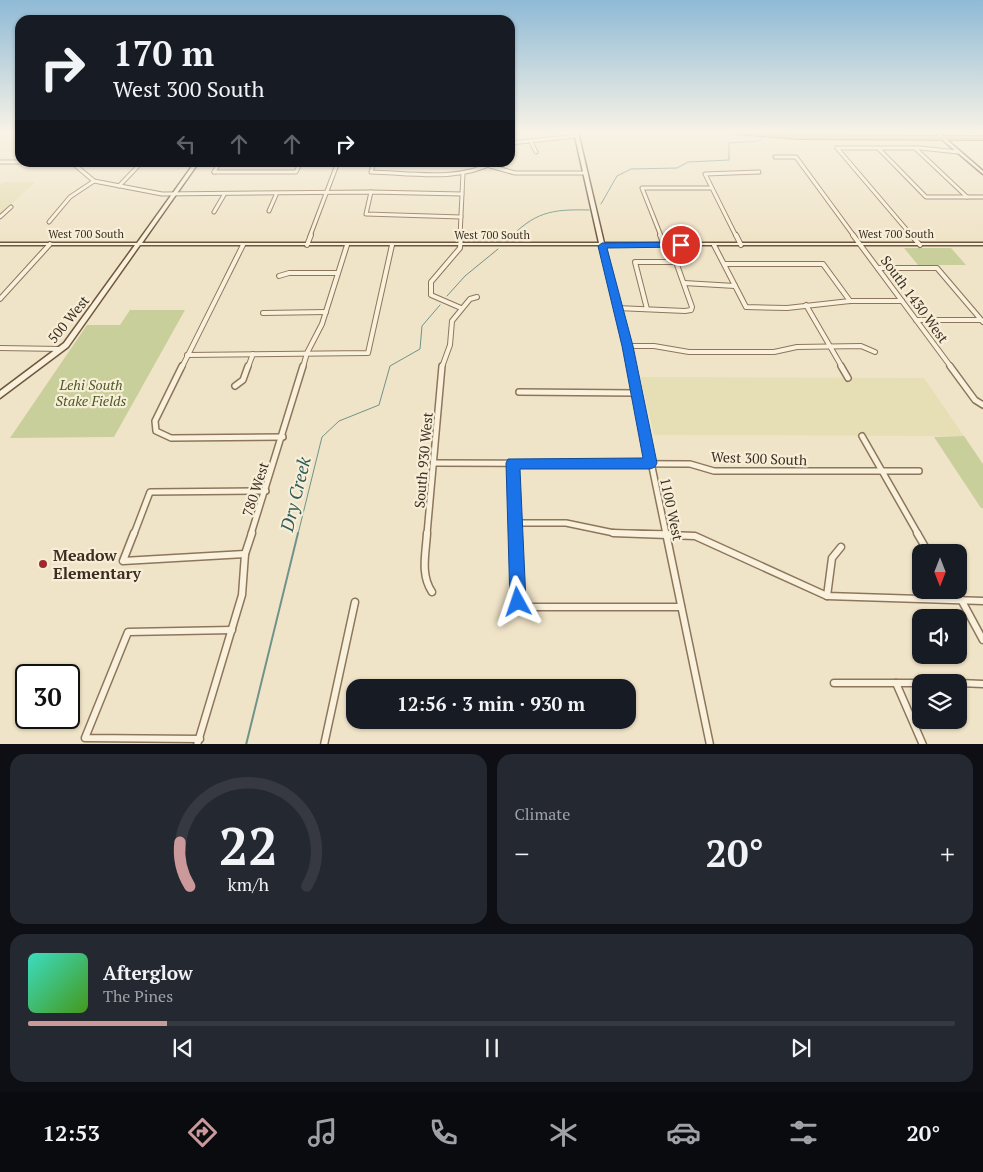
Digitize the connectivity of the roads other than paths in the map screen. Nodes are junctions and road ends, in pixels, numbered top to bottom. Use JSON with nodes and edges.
{"nodes":[{"id":1,"x":77,"y":167,"type":"edge"},
{"id":2,"x":138,"y":167,"type":"edge"},
{"id":3,"x":194,"y":167,"type":"edge"},
{"id":4,"x":217,"y":167,"type":"edge"},
{"id":5,"x":298,"y":167,"type":"edge"},
{"id":6,"x":336,"y":167,"type":"edge"},
{"id":7,"x":373,"y":167,"type":"edge"},
{"id":8,"x":486,"y":167,"type":"edge"},
{"id":9,"x":494,"y":167,"type":"edge"},
{"id":10,"x":584,"y":167,"type":"edge"},
{"id":11,"x":803,"y":167,"type":"edge"},
{"id":12,"x":853,"y":167,"type":"edge"},
{"id":13,"x":896,"y":167,"type":"edge"},
{"id":14,"x":935,"y":167,"type":"edge"},
{"id":15,"x":758,"y":172,"type":"dead end"},
{"id":16,"x":463,"y":173,"type":"junction"},
{"id":17,"x":586,"y":173,"type":"junction"},
{"id":18,"x":94,"y":181,"type":"junction"},
{"id":19,"x":119,"y":186,"type":"junction"},
{"id":20,"x":711,"y":188,"type":"junction"},
{"id":21,"x":327,"y":192,"type":"junction"},
{"id":22,"x":371,"y":192,"type":"junction"},
{"id":23,"x":175,"y":194,"type":"junction"},
{"id":24,"x":224,"y":194,"type":"junction"},
{"id":25,"x":276,"y":194,"type":"junction"},
{"id":26,"x":462,"y":194,"type":"junction"},
{"id":27,"x":967,"y":197,"type":"junction"},
{"id":28,"x":983,"y":197,"type":"edge"},
{"id":29,"x":11,"y":207,"type":"dead end"},
{"id":30,"x":269,"y":211,"type":"dead end"},
{"id":31,"x":214,"y":212,"type":"dead end"},
{"id":32,"x":461,"y":217,"type":"junction"},
{"id":33,"x":0,"y":218,"type":"edge"},
{"id":34,"x":48,"y":222,"type":"dead end"},
{"id":35,"x":0,"y":244,"type":"edge"},
{"id":36,"x":50,"y":244,"type":"junction"},
{"id":37,"x":140,"y":244,"type":"junction"},
{"id":38,"x":243,"y":244,"type":"junction"},
{"id":39,"x":460,"y":244,"type":"junction"},
{"id":40,"x":861,"y":244,"type":"junction"},
{"id":41,"x":920,"y":244,"type":"junction"},
{"id":42,"x":983,"y":244,"type":"edge"},
{"id":43,"x":306,"y":245,"type":"junction"},
{"id":44,"x":347,"y":245,"type":"junction"},
{"id":45,"x":392,"y":245,"type":"junction"},
{"id":46,"x":664,"y":245,"type":"junction"},
{"id":47,"x":714,"y":245,"type":"junction"},
{"id":48,"x":741,"y":245,"type":"junction"},
{"id":49,"x":602,"y":246,"type":"junction"},
{"id":50,"x":724,"y":264,"type":"junction"},
{"id":51,"x":878,"y":268,"type":"junction"},
{"id":52,"x":338,"y":273,"type":"junction"},
{"id":53,"x":279,"y":276,"type":"dead end"},
{"id":54,"x":684,"y":283,"type":"junction"},
{"id":55,"x":735,"y":286,"type":"junction"},
{"id":56,"x":477,"y":297,"type":"dead end"},
{"id":57,"x":0,"y":299,"type":"edge"},
{"id":58,"x":850,"y":301,"type":"junction"},
{"id":59,"x":902,"y":301,"type":"junction"},
{"id":60,"x":806,"y":306,"type":"junction"},
{"id":61,"x":462,"y":308,"type":"junction"},
{"id":62,"x":617,"y":308,"type":"junction"},
{"id":63,"x":647,"y":309,"type":"junction"},
{"id":64,"x":326,"y":312,"type":"junction"},
{"id":65,"x":263,"y":313,"type":"dead end"},
{"id":66,"x":916,"y":320,"type":"junction"},
{"id":67,"x":982,"y":321,"type":"edge"},
{"id":68,"x":627,"y":346,"type":"junction"},
{"id":69,"x":830,"y":346,"type":"junction"},
{"id":70,"x":0,"y":348,"type":"edge"},
{"id":71,"x":62,"y":349,"type":"junction"},
{"id":72,"x":875,"y":352,"type":"dead end"},
{"id":73,"x":307,"y":353,"type":"junction"},
{"id":74,"x":253,"y":354,"type":"junction"},
{"id":75,"x":187,"y":355,"type":"junction"},
{"id":76,"x":848,"y":378,"type":"dead end"},
{"id":77,"x":235,"y":386,"type":"dead end"},
{"id":78,"x":519,"y":392,"type":"dead end"},
{"id":79,"x":636,"y":393,"type":"junction"},
{"id":80,"x":0,"y":395,"type":"edge"},
{"id":81,"x":982,"y":405,"type":"edge"},
{"id":82,"x":862,"y":436,"type":"dead end"},
{"id":83,"x":283,"y":437,"type":"junction"},
{"id":84,"x":434,"y":463,"type":"junction"},
{"id":85,"x":513,"y":463,"type":"junction"},
{"id":86,"x":650,"y":463,"type":"junction"},
{"id":87,"x":880,"y":471,"type":"junction"},
{"id":88,"x":919,"y":471,"type":"dead end"},
{"id":89,"x":266,"y":491,"type":"junction"},
{"id":90,"x":515,"y":523,"type":"junction"},
{"id":91,"x":665,"y":534,"type":"junction"},
{"id":92,"x":923,"y":544,"type":"edge"},
{"id":93,"x":841,"y":547,"type":"dead end"},
{"id":94,"x":246,"y":554,"type":"junction"},
{"id":95,"x":432,"y":592,"type":"dead end"},
{"id":96,"x":827,"y":596,"type":"junction"},
{"id":97,"x":962,"y":600,"type":"junction"},
{"id":98,"x":983,"y":601,"type":"edge"},
{"id":99,"x":354,"y":602,"type":"dead end"},
{"id":100,"x":681,"y":606,"type":"junction"},
{"id":101,"x":232,"y":630,"type":"junction"},
{"id":102,"x":983,"y":640,"type":"edge"},
{"id":103,"x":834,"y":683,"type":"dead end"},
{"id":104,"x":896,"y":683,"type":"junction"},
{"id":105,"x":912,"y":684,"type":"edge"},
{"id":106,"x":967,"y":684,"type":"edge"},
{"id":107,"x":983,"y":684,"type":"edge"},
{"id":108,"x":199,"y":742,"type":"edge"},
{"id":109,"x":324,"y":744,"type":"edge"},
{"id":110,"x":710,"y":744,"type":"edge"},
{"id":111,"x":923,"y":744,"type":"edge"}],
"edges":[{"from":1,"to":18,"type":"street"},
{"from":2,"to":19,"type":"street"},
{"from":3,"to":23,"type":"street"},
{"from":4,"to":5,"type":"street"},
{"from":6,"to":21,"type":"street"},
{"from":7,"to":16,"type":"street"},
{"from":8,"to":16,"type":"street"},
{"from":9,"to":17,"type":"street"},
{"from":10,"to":17,"type":"street","name":"1100 West"},
{"from":11,"to":40,"type":"street","name":"South 1430 West"},
{"from":12,"to":41,"type":"street"},
{"from":13,"to":27,"type":"street"},
{"from":14,"to":27,"type":"street"},
{"from":15,"to":20,"type":"street"},
{"from":16,"to":26,"type":"street"},
{"from":17,"to":49,"type":"street","name":"1100 West"},
{"from":18,"to":19,"type":"street"},
{"from":18,"to":34,"type":"street"},
{"from":19,"to":23,"type":"street"},
{"from":20,"to":46,"type":"street"},
{"from":20,"to":48,"type":"street"},
{"from":21,"to":22,"type":"street"},
{"from":21,"to":25,"type":"street"},
{"from":21,"to":43,"type":"street"},
{"from":22,"to":26,"type":"street"},
{"from":22,"to":32,"type":"street"},
{"from":23,"to":24,"type":"street"},
{"from":23,"to":37,"type":"street","name":"500 West"},
{"from":24,"to":25,"type":"street"},
{"from":24,"to":31,"type":"street"},
{"from":25,"to":30,"type":"street"},
{"from":26,"to":32,"type":"street"},
{"from":27,"to":28,"type":"street"},
{"from":29,"to":33,"type":"street"},
{"from":32,"to":39,"type":"street"},
{"from":35,"to":36,"type":"street","name":"West 700 South"},
{"from":36,"to":37,"type":"street","name":"West 700 South"},
{"from":36,"to":57,"type":"street"},
{"from":37,"to":38,"type":"street","name":"West 700 South"},
{"from":37,"to":71,"type":"street","name":"500 West"},
{"from":38,"to":43,"type":"street","name":"West 700 South"},
{"from":38,"to":75,"type":"street"},
{"from":39,"to":45,"type":"street","name":"West 700 South"},
{"from":39,"to":49,"type":"street","name":"West 700 South"},
{"from":39,"to":61,"type":"street"},
{"from":40,"to":41,"type":"street","name":"West 700 South"},
{"from":40,"to":48,"type":"street","name":"West 700 South"},
{"from":40,"to":51,"type":"street","name":"South 1430 West"},
{"from":41,"to":42,"type":"street","name":"West 700 South"},
{"from":43,"to":44,"type":"street","name":"West 700 South"},
{"from":44,"to":45,"type":"street","name":"West 700 South"},
{"from":44,"to":52,"type":"street","name":"780 West"},
{"from":45,"to":73,"type":"street"},
{"from":46,"to":47,"type":"street","name":"West 700 South"},
{"from":46,"to":49,"type":"street","name":"West 700 South"},
{"from":47,"to":48,"type":"street","name":"West 700 South"},
{"from":47,"to":50,"type":"street"},
{"from":49,"to":62,"type":"street","name":"1100 West"},
{"from":50,"to":55,"type":"street"},
{"from":50,"to":58,"type":"street"},
{"from":51,"to":59,"type":"street","name":"South 1430 West"},
{"from":51,"to":67,"type":"street"},
{"from":52,"to":53,"type":"street"},
{"from":52,"to":64,"type":"street","name":"780 West"},
{"from":54,"to":55,"type":"street"},
{"from":54,"to":63,"type":"street"},
{"from":54,"to":63,"type":"street"},
{"from":55,"to":60,"type":"street"},
{"from":56,"to":61,"type":"street"},
{"from":58,"to":59,"type":"street"},
{"from":58,"to":60,"type":"street"},
{"from":59,"to":66,"type":"street","name":"South 1430 West"},
{"from":60,"to":69,"type":"street"},
{"from":61,"to":84,"type":"street","name":"South 930 West"},
{"from":62,"to":63,"type":"street"},
{"from":62,"to":68,"type":"street","name":"1100 West"},
{"from":64,"to":65,"type":"street"},
{"from":64,"to":73,"type":"street","name":"780 West"},
{"from":66,"to":67,"type":"street"},
{"from":66,"to":81,"type":"street","name":"South 1430 West"},
{"from":68,"to":69,"type":"street"},
{"from":68,"to":79,"type":"street","name":"1100 West"},
{"from":69,"to":72,"type":"street"},
{"from":69,"to":76,"type":"street"},
{"from":70,"to":71,"type":"street"},
{"from":71,"to":80,"type":"street","name":"500 West"},
{"from":73,"to":74,"type":"street"},
{"from":73,"to":83,"type":"street","name":"780 West"},
{"from":74,"to":75,"type":"street"},
{"from":74,"to":77,"type":"street"},
{"from":75,"to":83,"type":"street"},
{"from":78,"to":79,"type":"street"},
{"from":79,"to":86,"type":"street","name":"1100 West"},
{"from":82,"to":87,"type":"street"},
{"from":83,"to":89,"type":"street","name":"780 West"},
{"from":84,"to":85,"type":"street","name":"West 300 South"},
{"from":84,"to":95,"type":"street","name":"South 930 West"},
{"from":85,"to":86,"type":"street","name":"West 300 South"},
{"from":85,"to":90,"type":"street"},
{"from":86,"to":87,"type":"street","name":"West 300 South"},
{"from":86,"to":91,"type":"street","name":"1100 West"},
{"from":87,"to":88,"type":"street","name":"West 300 South"},
{"from":87,"to":92,"type":"street"},
{"from":89,"to":94,"type":"street","name":"780 West"},
{"from":89,"to":94,"type":"street"},
{"from":90,"to":91,"type":"street"},
{"from":90,"to":100,"type":"street"},
{"from":91,"to":96,"type":"street"},
{"from":91,"to":100,"type":"street","name":"1100 West"},
{"from":93,"to":96,"type":"street"},
{"from":94,"to":101,"type":"street","name":"780 West"},
{"from":96,"to":97,"type":"street"},
{"from":97,"to":98,"type":"street"},
{"from":97,"to":102,"type":"street"},
{"from":99,"to":109,"type":"street"},
{"from":100,"to":110,"type":"street","name":"1100 West"},
{"from":101,"to":108,"type":"street","name":"780 West"},
{"from":101,"to":108,"type":"street"},
{"from":103,"to":104,"type":"street"},
{"from":104,"to":105,"type":"street"},
{"from":104,"to":111,"type":"street"},
{"from":106,"to":107,"type":"street"}]}
